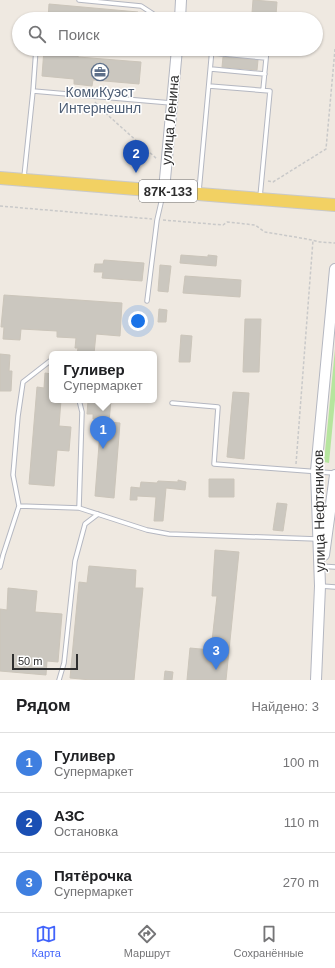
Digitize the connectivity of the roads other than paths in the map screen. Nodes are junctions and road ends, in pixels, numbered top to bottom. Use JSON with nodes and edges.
{"nodes":[{"id":1,"x":79,"y":0,"type":"edge"},
{"id":2,"x":181,"y":0,"type":"edge"},
{"id":3,"x":150,"y":12,"type":"edge"},
{"id":4,"x":180,"y":12,"type":"edge"},
{"id":5,"x":36,"y":56,"type":"edge"},
{"id":6,"x":176,"y":56,"type":"edge"},
{"id":7,"x":211,"y":56,"type":"edge"},
{"id":8,"x":251,"y":56,"type":"edge"},
{"id":9,"x":266,"y":58,"type":"joint"},
{"id":10,"x":210,"y":69,"type":"junction"},
{"id":11,"x":265,"y":74,"type":"junction"},
{"id":12,"x":209,"y":86,"type":"junction"},
{"id":13,"x":263,"y":90,"type":"junction"},
{"id":14,"x":33,"y":91,"type":"junction"},
{"id":15,"x":172,"y":103,"type":"junction"},
{"id":16,"x":0,"y":178,"type":"edge"},
{"id":17,"x":24,"y":180,"type":"junction"},
{"id":18,"x":164,"y":190,"type":"junction"},
{"id":19,"x":199,"y":193,"type":"junction"},
{"id":20,"x":260,"y":198,"type":"junction"},
{"id":21,"x":335,"y":205,"type":"edge"},
{"id":22,"x":335,"y":269,"type":"edge"},
{"id":23,"x":148,"y":301,"type":"dead end"},
{"id":24,"x":49,"y":362,"type":"edge"},
{"id":25,"x":80,"y":403,"type":"edge"},
{"id":26,"x":172,"y":403,"type":"dead end"},
{"id":27,"x":316,"y":471,"type":"junction"},
{"id":28,"x":335,"y":479,"type":"edge"},
{"id":29,"x":18,"y":506,"type":"junction"},
{"id":30,"x":79,"y":508,"type":"junction"},
{"id":31,"x":98,"y":514,"type":"junction"},
{"id":32,"x":322,"y":539,"type":"junction"},
{"id":33,"x":321,"y":566,"type":"junction"},
{"id":34,"x":0,"y":567,"type":"edge"},
{"id":35,"x":335,"y":567,"type":"edge"},
{"id":36,"x":320,"y":586,"type":"junction"},
{"id":37,"x":335,"y":587,"type":"edge"},
{"id":38,"x":58,"y":680,"type":"edge"},
{"id":39,"x":316,"y":680,"type":"edge"}],
"edges":[{"from":1,"to":3,"type":"lane"},
{"from":2,"to":4,"type":"main road"},
{"from":5,"to":14,"type":"lane"},
{"from":6,"to":15,"type":"main road","name":"улица Ленина"},
{"from":7,"to":10,"type":"lane"},
{"from":8,"to":9,"type":"lane"},
{"from":9,"to":11,"type":"lane"},
{"from":10,"to":11,"type":"lane"},
{"from":10,"to":12,"type":"lane"},
{"from":11,"to":13,"type":"lane"},
{"from":12,"to":13,"type":"lane"},
{"from":12,"to":19,"type":"lane"},
{"from":13,"to":20,"type":"lane"},
{"from":14,"to":15,"type":"lane"},
{"from":14,"to":17,"type":"lane"},
{"from":15,"to":18,"type":"main road","name":"улица Ленина"},
{"from":16,"to":17,"type":"main road","number":"87К-133"},
{"from":17,"to":18,"type":"main road","number":"87К-133"},
{"from":18,"to":19,"type":"main road","number":"87К-133"},
{"from":18,"to":23,"type":"lane"},
{"from":19,"to":20,"type":"main road","number":"87К-133"},
{"from":20,"to":21,"type":"main road","number":"87К-133"},
{"from":22,"to":27,"type":"main road","name":"улица Нефтяников"},
{"from":24,"to":29,"type":"lane"},
{"from":25,"to":30,"type":"lane"},
{"from":26,"to":27,"type":"lane"},
{"from":27,"to":28,"type":"lane"},
{"from":27,"to":32,"type":"main road","name":"улица Нефтяников"},
{"from":28,"to":32,"type":"main road","name":"улица Нефтяников"},
{"from":29,"to":30,"type":"lane"},
{"from":29,"to":34,"type":"lane"},
{"from":30,"to":31,"type":"lane"},
{"from":31,"to":32,"type":"lane"},
{"from":31,"to":38,"type":"lane"},
{"from":32,"to":33,"type":"main road","name":"улица Нефтяников"},
{"from":33,"to":35,"type":"lane"},
{"from":33,"to":36,"type":"main road","name":"улица Нефтяников"},
{"from":36,"to":37,"type":"lane"},
{"from":36,"to":39,"type":"main road","name":"улица Нефтяников"}]}
